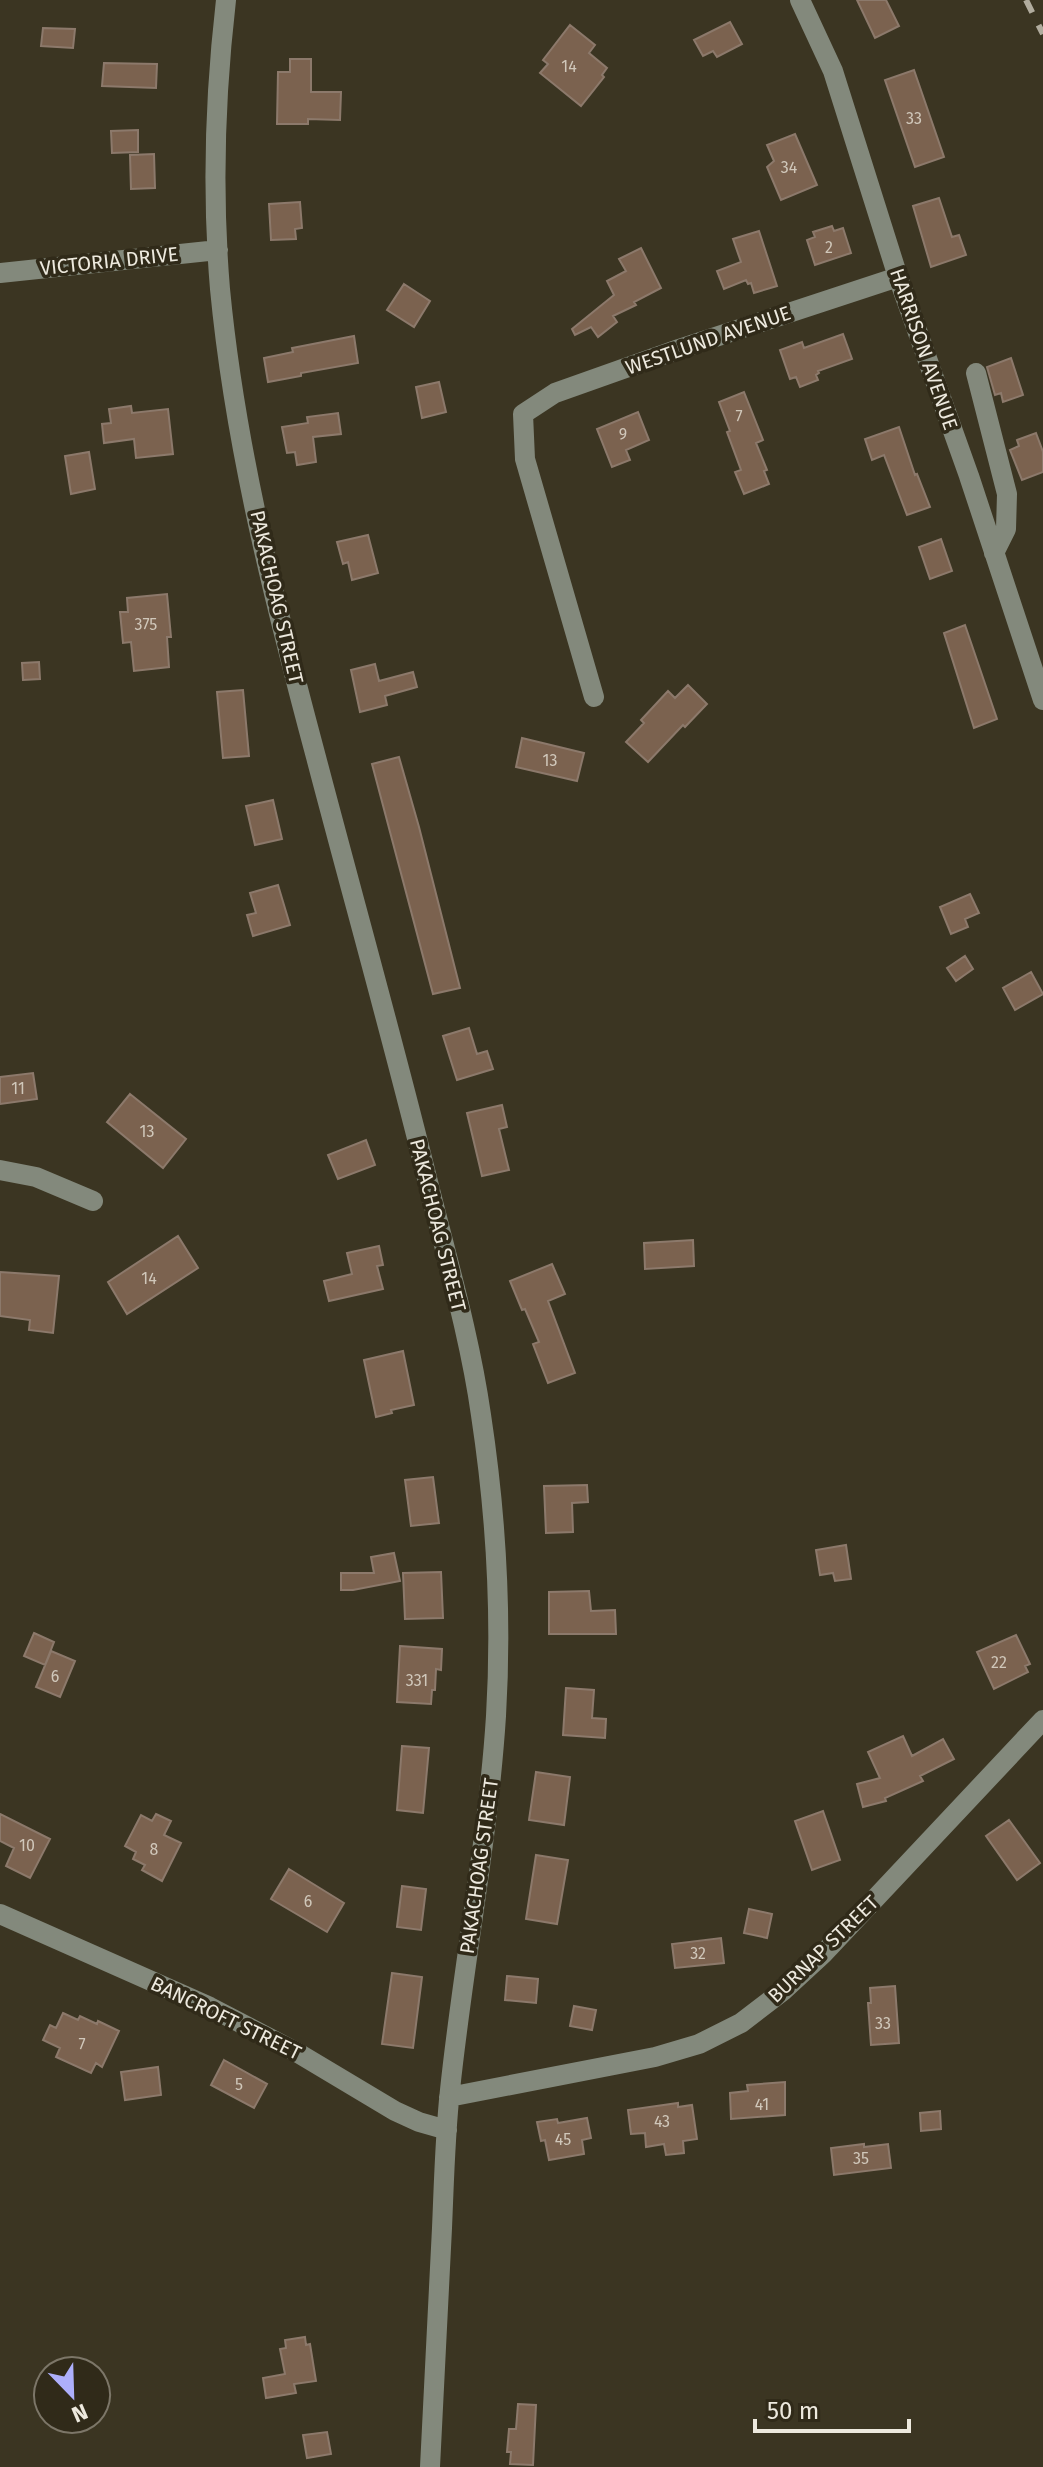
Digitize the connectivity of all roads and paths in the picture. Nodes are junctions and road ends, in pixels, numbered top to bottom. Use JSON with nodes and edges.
{"nodes":[{"id":1,"x":226,"y":0,"type":"edge"},
{"id":2,"x":800,"y":0,"type":"edge"},
{"id":3,"x":218,"y":250,"type":"junction"},
{"id":4,"x":0,"y":273,"type":"edge"},
{"id":5,"x":898,"y":277,"type":"junction"},
{"id":6,"x":976,"y":373,"type":"dead end"},
{"id":7,"x":994,"y":553,"type":"junction"},
{"id":8,"x":594,"y":697,"type":"dead end"},
{"id":9,"x":1043,"y":700,"type":"edge"},
{"id":10,"x":0,"y":1170,"type":"edge"},
{"id":11,"x":93,"y":1201,"type":"dead end"},
{"id":12,"x":1043,"y":1720,"type":"edge"},
{"id":13,"x":0,"y":1914,"type":"edge"},
{"id":14,"x":449,"y":2097,"type":"junction"},
{"id":15,"x":447,"y":2130,"type":"junction"},
{"id":16,"x":430,"y":2467,"type":"edge"}],
"edges":[{"from":1,"to":3,"type":"street","name":"PAKACHOAG STREET"},
{"from":2,"to":5,"type":"street","name":"HARRISON AVENUE"},
{"from":3,"to":4,"type":"street","name":"VICTORIA DRIVE"},
{"from":3,"to":14,"type":"street","name":"PAKACHOAG STREET"},
{"from":5,"to":7,"type":"street","name":"HARRISON AVENUE"},
{"from":5,"to":8,"type":"street","name":"WESTLUND AVENUE"},
{"from":6,"to":7,"type":"street"},
{"from":7,"to":9,"type":"street","name":"HARRISON AVENUE"},
{"from":10,"to":11,"type":"street"},
{"from":12,"to":14,"type":"street","name":"BURNAP STREET"},
{"from":13,"to":15,"type":"street","name":"BANCROFT STREET"},
{"from":14,"to":15,"type":"street","name":"PAKACHOAG STREET"},
{"from":15,"to":16,"type":"street","name":"PAKACHOAG STREET"}]}
